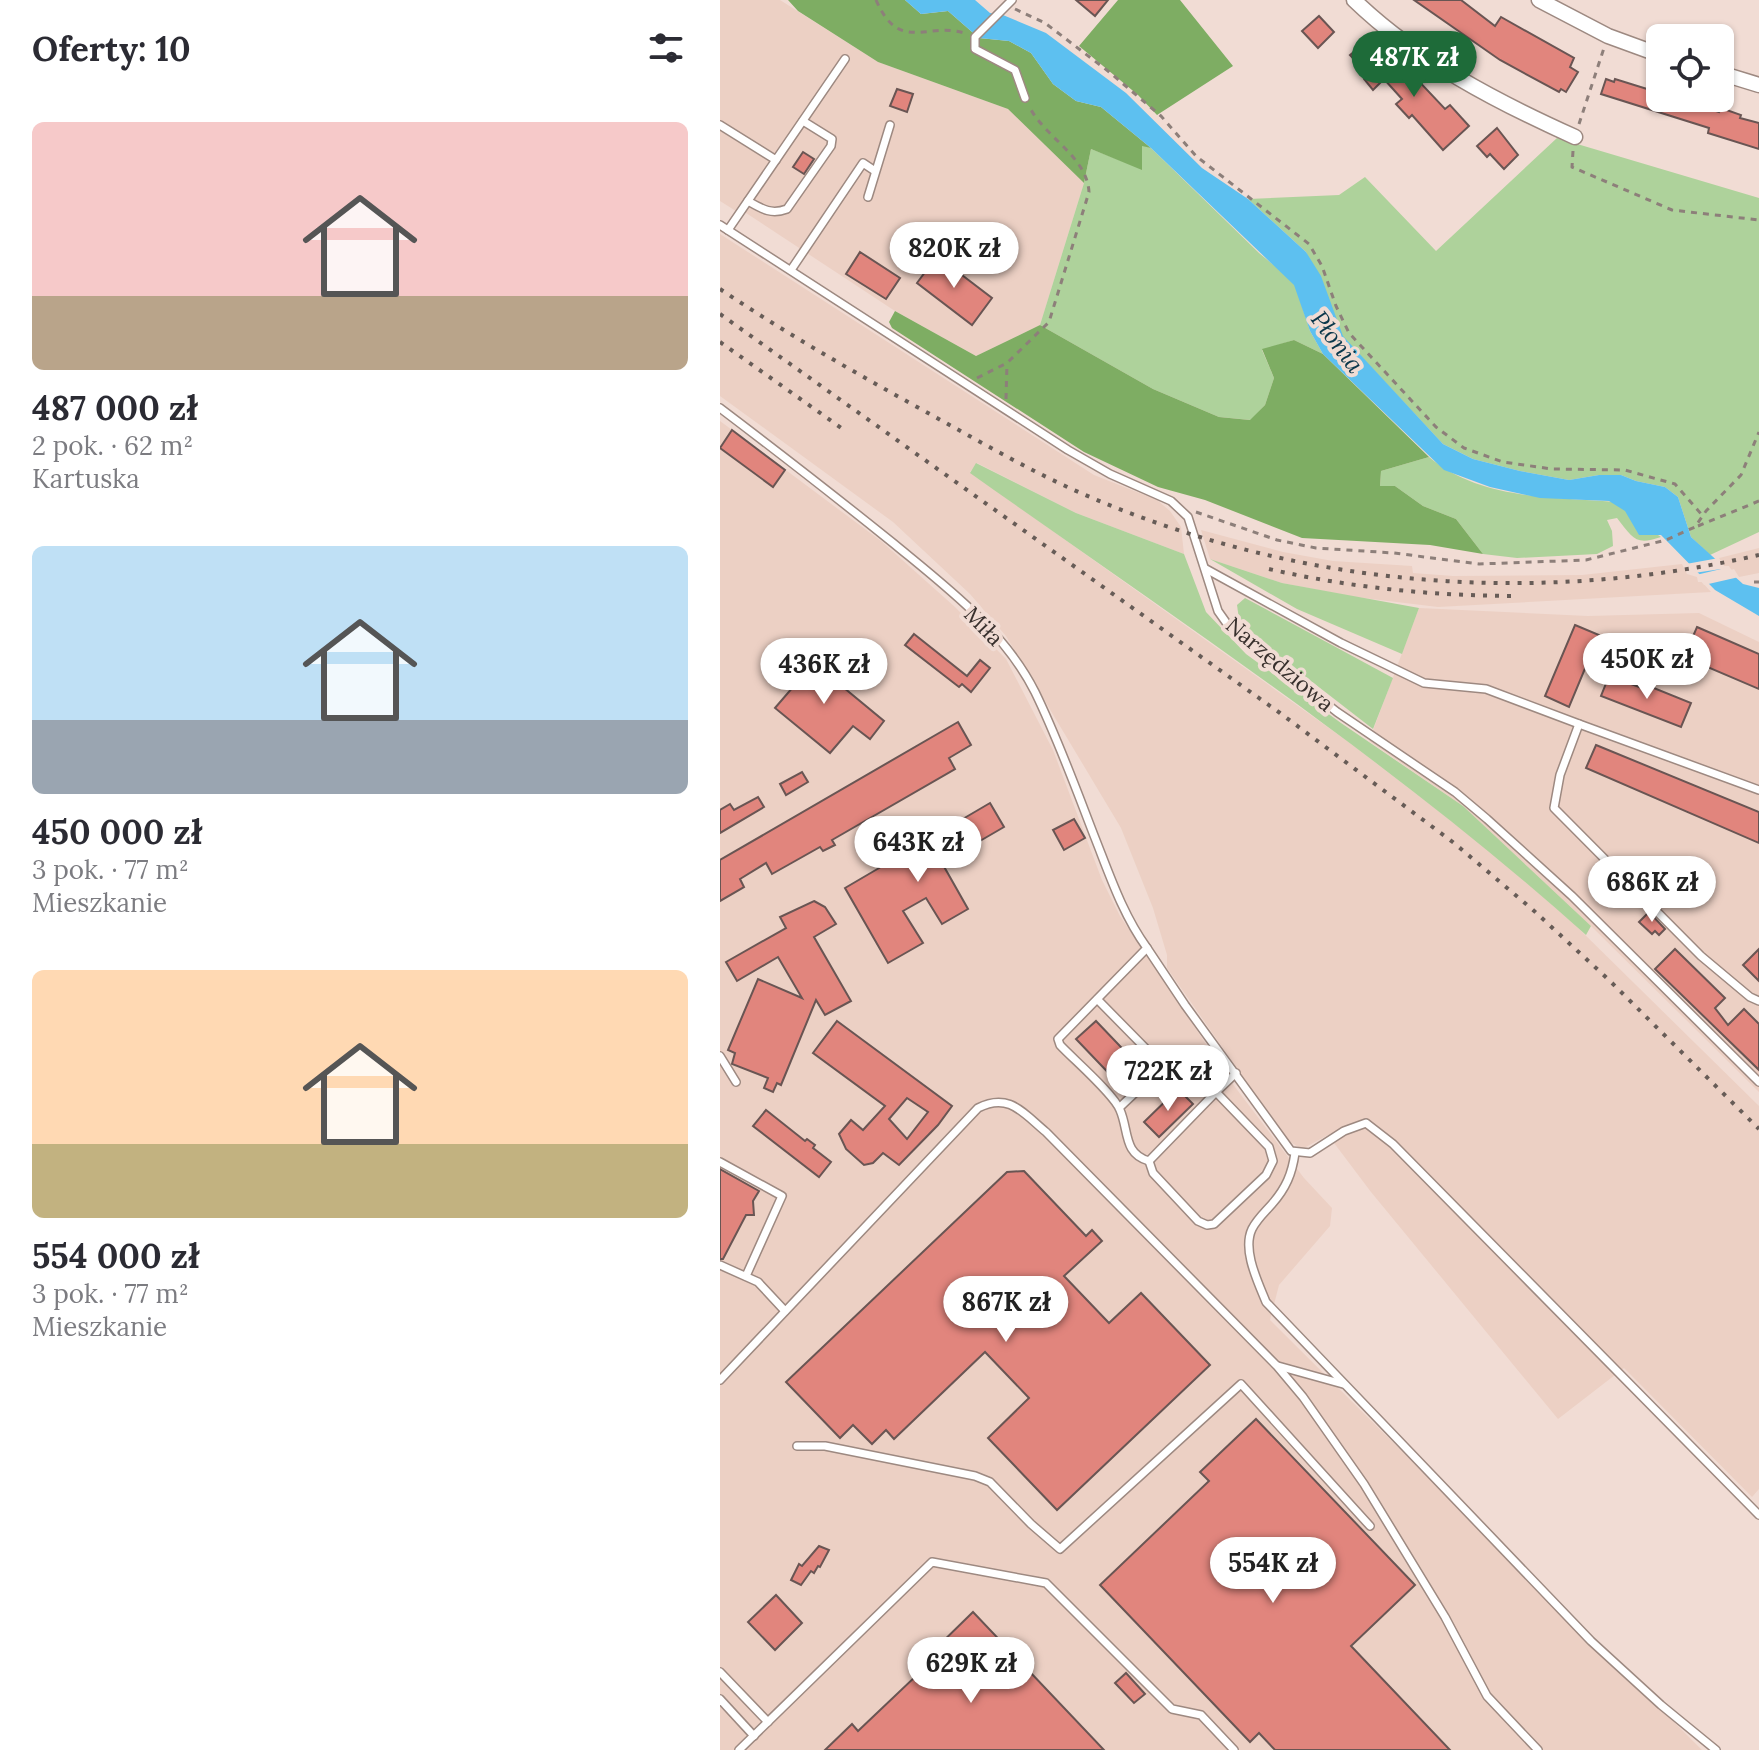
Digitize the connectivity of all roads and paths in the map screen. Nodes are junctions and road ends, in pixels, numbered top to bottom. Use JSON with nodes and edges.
{"nodes":[{"id":1,"x":876,"y":0,"type":"edge"},
{"id":2,"x":1354,"y":0,"type":"edge"},
{"id":3,"x":1539,"y":0,"type":"edge"},
{"id":4,"x":1006,"y":2,"type":"edge"},
{"id":5,"x":1608,"y":36,"type":"junction"},
{"id":6,"x":975,"y":37,"type":"junction"},
{"id":7,"x":1646,"y":50,"type":"edge"},
{"id":8,"x":845,"y":59,"type":"dead end"},
{"id":9,"x":1734,"y":77,"type":"edge"},
{"id":10,"x":1759,"y":85,"type":"edge"},
{"id":11,"x":1025,"y":98,"type":"joint"},
{"id":12,"x":803,"y":121,"type":"junction"},
{"id":13,"x":720,"y":125,"type":"edge"},
{"id":14,"x":890,"y":125,"type":"dead end"},
{"id":15,"x":1575,"y":137,"type":"junction"},
{"id":16,"x":776,"y":160,"type":"junction"},
{"id":17,"x":875,"y":171,"type":"junction"},
{"id":18,"x":868,"y":197,"type":"dead end"},
{"id":19,"x":748,"y":201,"type":"junction"},
{"id":20,"x":1759,"y":220,"type":"edge"},
{"id":21,"x":724,"y":228,"type":"edge"},
{"id":22,"x":791,"y":270,"type":"junction"},
{"id":23,"x":1007,"y":363,"type":"junction"},
{"id":24,"x":967,"y":384,"type":"junction"},
{"id":25,"x":720,"y":408,"type":"edge"},
{"id":26,"x":1006,"y":410,"type":"junction"},
{"id":27,"x":1759,"y":432,"type":"edge"},
{"id":28,"x":1759,"y":501,"type":"edge"},
{"id":29,"x":1184,"y":511,"type":"junction"},
{"id":30,"x":1702,"y":515,"type":"junction"},
{"id":31,"x":1695,"y":527,"type":"junction"},
{"id":32,"x":1206,"y":569,"type":"junction"},
{"id":33,"x":1579,"y":724,"type":"junction"},
{"id":34,"x":1759,"y":790,"type":"edge"},
{"id":35,"x":1147,"y":948,"type":"junction"},
{"id":36,"x":1097,"y":999,"type":"junction"},
{"id":37,"x":1759,"y":1001,"type":"edge"},
{"id":38,"x":720,"y":1056,"type":"edge"},
{"id":39,"x":1159,"y":1070,"type":"junction"},
{"id":40,"x":1236,"y":1073,"type":"junction"},
{"id":41,"x":736,"y":1082,"type":"dead end"},
{"id":42,"x":1759,"y":1082,"type":"edge"},
{"id":43,"x":1216,"y":1092,"type":"junction"},
{"id":44,"x":1120,"y":1107,"type":"junction"},
{"id":45,"x":1295,"y":1153,"type":"junction"},
{"id":46,"x":1149,"y":1161,"type":"junction"},
{"id":47,"x":720,"y":1162,"type":"edge"},
{"id":48,"x":720,"y":1265,"type":"edge"},
{"id":49,"x":746,"y":1276,"type":"junction"},
{"id":50,"x":785,"y":1311,"type":"junction"},
{"id":51,"x":1277,"y":1366,"type":"junction"},
{"id":52,"x":720,"y":1380,"type":"edge"},
{"id":53,"x":1345,"y":1385,"type":"junction"},
{"id":54,"x":797,"y":1446,"type":"dead end"},
{"id":55,"x":1759,"y":1515,"type":"edge"},
{"id":56,"x":1370,"y":1526,"type":"dead end"},
{"id":57,"x":720,"y":1672,"type":"edge"},
{"id":58,"x":720,"y":1699,"type":"edge"},
{"id":59,"x":768,"y":1722,"type":"junction"},
{"id":60,"x":754,"y":1736,"type":"junction"},
{"id":61,"x":739,"y":1750,"type":"edge"},
{"id":62,"x":1234,"y":1750,"type":"edge"},
{"id":63,"x":1538,"y":1750,"type":"edge"},
{"id":64,"x":1716,"y":1750,"type":"edge"}],
"edges":[{"from":1,"to":6,"type":"path"},
{"from":2,"to":15,"type":"street"},
{"from":3,"to":5,"type":"street"},
{"from":4,"to":6,"type":"lane"},
{"from":4,"to":30,"type":"path"},
{"from":5,"to":7,"type":"street"},
{"from":5,"to":15,"type":"path"},
{"from":6,"to":11,"type":"lane"},
{"from":8,"to":12,"type":"lane"},
{"from":9,"to":10,"type":"street"},
{"from":11,"to":23,"type":"path"},
{"from":12,"to":16,"type":"lane"},
{"from":12,"to":19,"type":"lane"},
{"from":13,"to":16,"type":"lane"},
{"from":14,"to":17,"type":"lane"},
{"from":15,"to":20,"type":"path"},
{"from":16,"to":19,"type":"lane"},
{"from":17,"to":18,"type":"lane"},
{"from":17,"to":22,"type":"lane"},
{"from":19,"to":21,"type":"lane"},
{"from":21,"to":22,"type":"lane"},
{"from":22,"to":24,"type":"lane"},
{"from":23,"to":24,"type":"path"},
{"from":23,"to":26,"type":"path"},
{"from":24,"to":26,"type":"lane"},
{"from":25,"to":35,"type":"lane","name":"Miła"},
{"from":26,"to":29,"type":"lane"},
{"from":27,"to":30,"type":"path"},
{"from":28,"to":31,"type":"path"},
{"from":29,"to":31,"type":"path"},
{"from":29,"to":32,"type":"lane","name":"Narzędziowa"},
{"from":30,"to":31,"type":"path"},
{"from":32,"to":33,"type":"lane"},
{"from":32,"to":42,"type":"lane","name":"Narzędziowa"},
{"from":33,"to":34,"type":"lane"},
{"from":33,"to":37,"type":"lane"},
{"from":35,"to":36,"type":"lane"},
{"from":35,"to":40,"type":"lane","name":"Miła"},
{"from":36,"to":39,"type":"lane"},
{"from":36,"to":44,"type":"lane"},
{"from":38,"to":41,"type":"lane"},
{"from":39,"to":43,"type":"lane"},
{"from":39,"to":44,"type":"lane"},
{"from":40,"to":43,"type":"lane"},
{"from":40,"to":45,"type":"lane","name":"Miła"},
{"from":43,"to":46,"type":"lane"},
{"from":43,"to":46,"type":"lane"},
{"from":44,"to":46,"type":"lane"},
{"from":45,"to":53,"type":"lane"},
{"from":45,"to":55,"type":"lane"},
{"from":47,"to":49,"type":"lane"},
{"from":48,"to":49,"type":"lane"},
{"from":49,"to":50,"type":"lane"},
{"from":50,"to":51,"type":"lane"},
{"from":50,"to":52,"type":"lane"},
{"from":51,"to":53,"type":"lane"},
{"from":51,"to":63,"type":"lane"},
{"from":53,"to":64,"type":"lane"},
{"from":54,"to":56,"type":"lane"},
{"from":57,"to":59,"type":"lane"},
{"from":58,"to":60,"type":"lane"},
{"from":59,"to":60,"type":"lane"},
{"from":59,"to":62,"type":"lane"},
{"from":60,"to":61,"type":"lane"}]}
